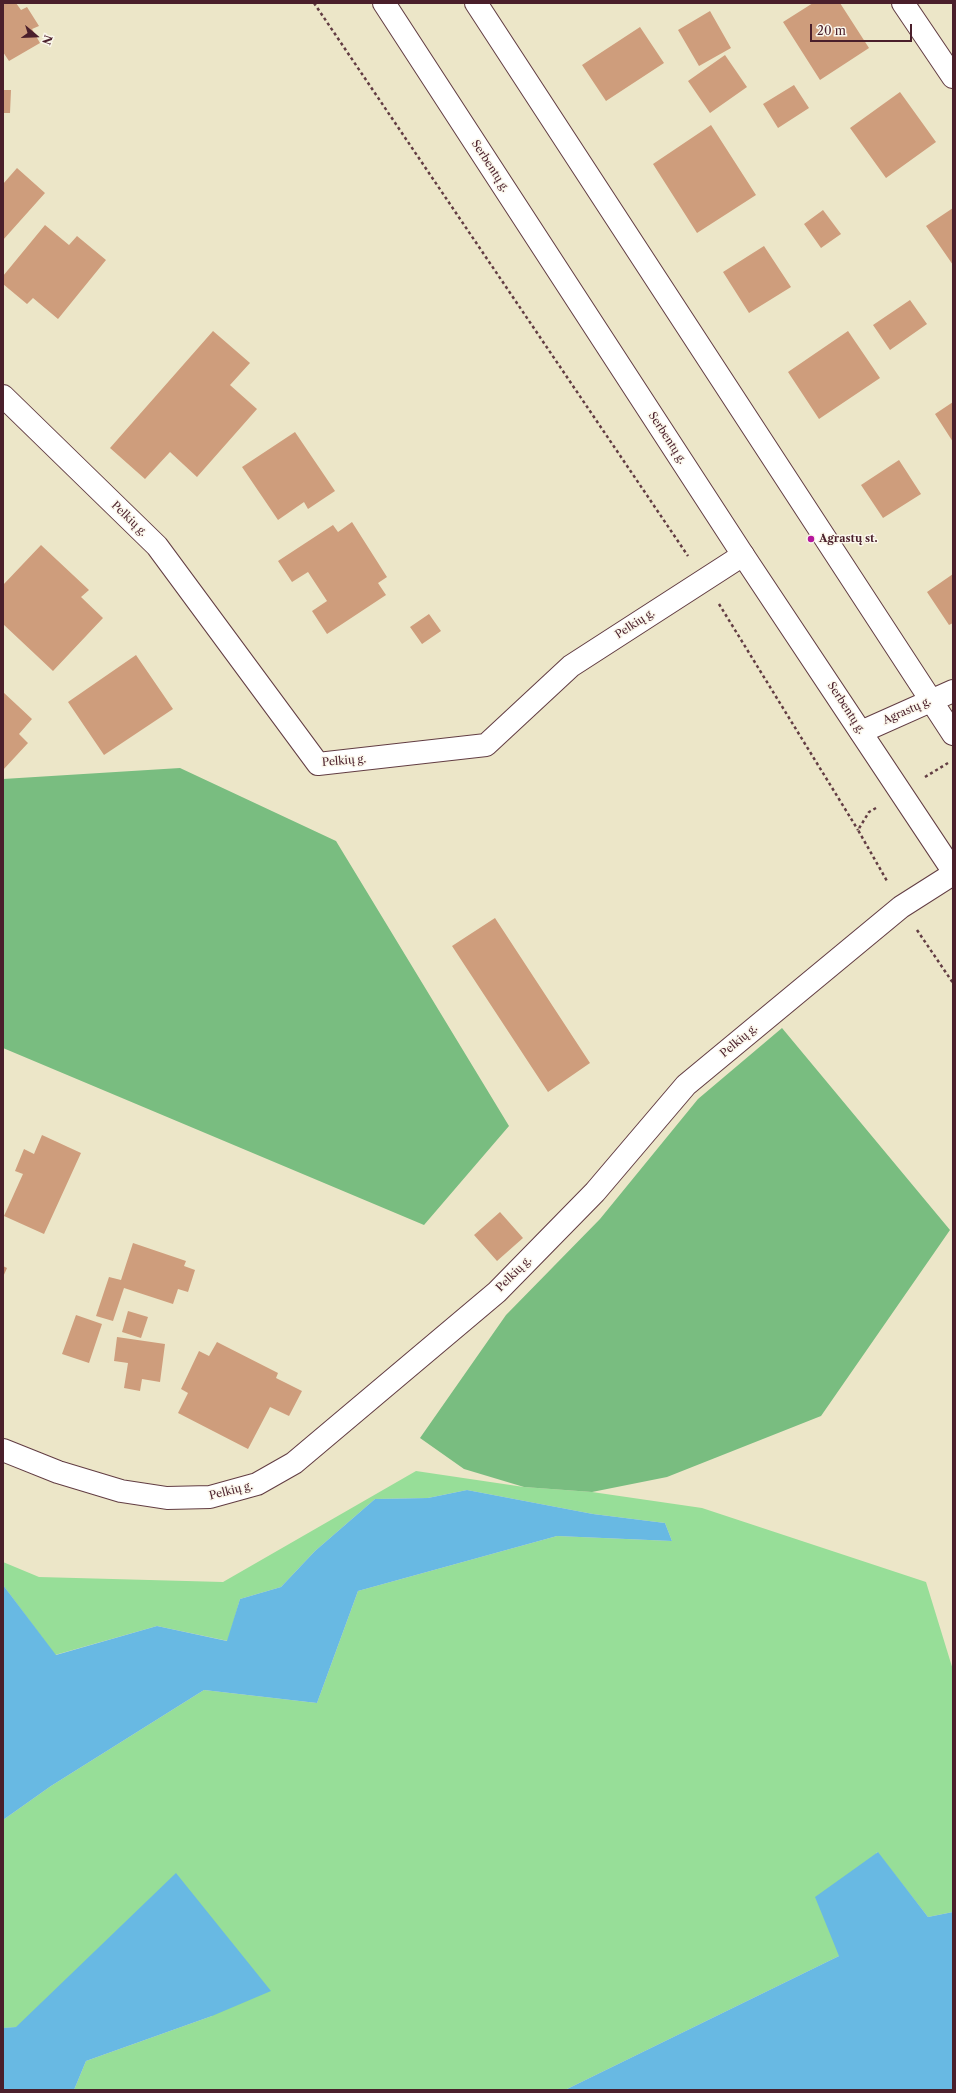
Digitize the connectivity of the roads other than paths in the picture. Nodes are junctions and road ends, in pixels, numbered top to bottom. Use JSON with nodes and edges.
{"nodes":[{"id":1,"x":384,"y":3,"type":"edge"},
{"id":2,"x":476,"y":3,"type":"edge"},
{"id":3,"x":904,"y":3,"type":"edge"},
{"id":4,"x":953,"y":77,"type":"edge"},
{"id":5,"x":3,"y":396,"type":"edge"},
{"id":6,"x":743,"y":555,"type":"junction"},
{"id":7,"x":953,"y":691,"type":"edge"},
{"id":8,"x":931,"y":700,"type":"junction"},
{"id":9,"x":861,"y":732,"type":"junction"},
{"id":10,"x":953,"y":734,"type":"edge"},
{"id":11,"x":953,"y":872,"type":"edge"},
{"id":12,"x":3,"y":1450,"type":"edge"}],
"edges":[{"from":1,"to":6,"type":"street","name":"Serbentų g."},
{"from":2,"to":8,"type":"street"},
{"from":3,"to":4,"type":"street"},
{"from":5,"to":6,"type":"street","name":"Pelkių g."},
{"from":6,"to":9,"type":"street","name":"Serbentų g."},
{"from":7,"to":8,"type":"street","name":"Agrastų g."},
{"from":8,"to":9,"type":"street","name":"Agrastų g."},
{"from":8,"to":10,"type":"street"},
{"from":9,"to":11,"type":"street","name":"Serbentų g."},
{"from":11,"to":12,"type":"street","name":"Pelkių g."}]}
